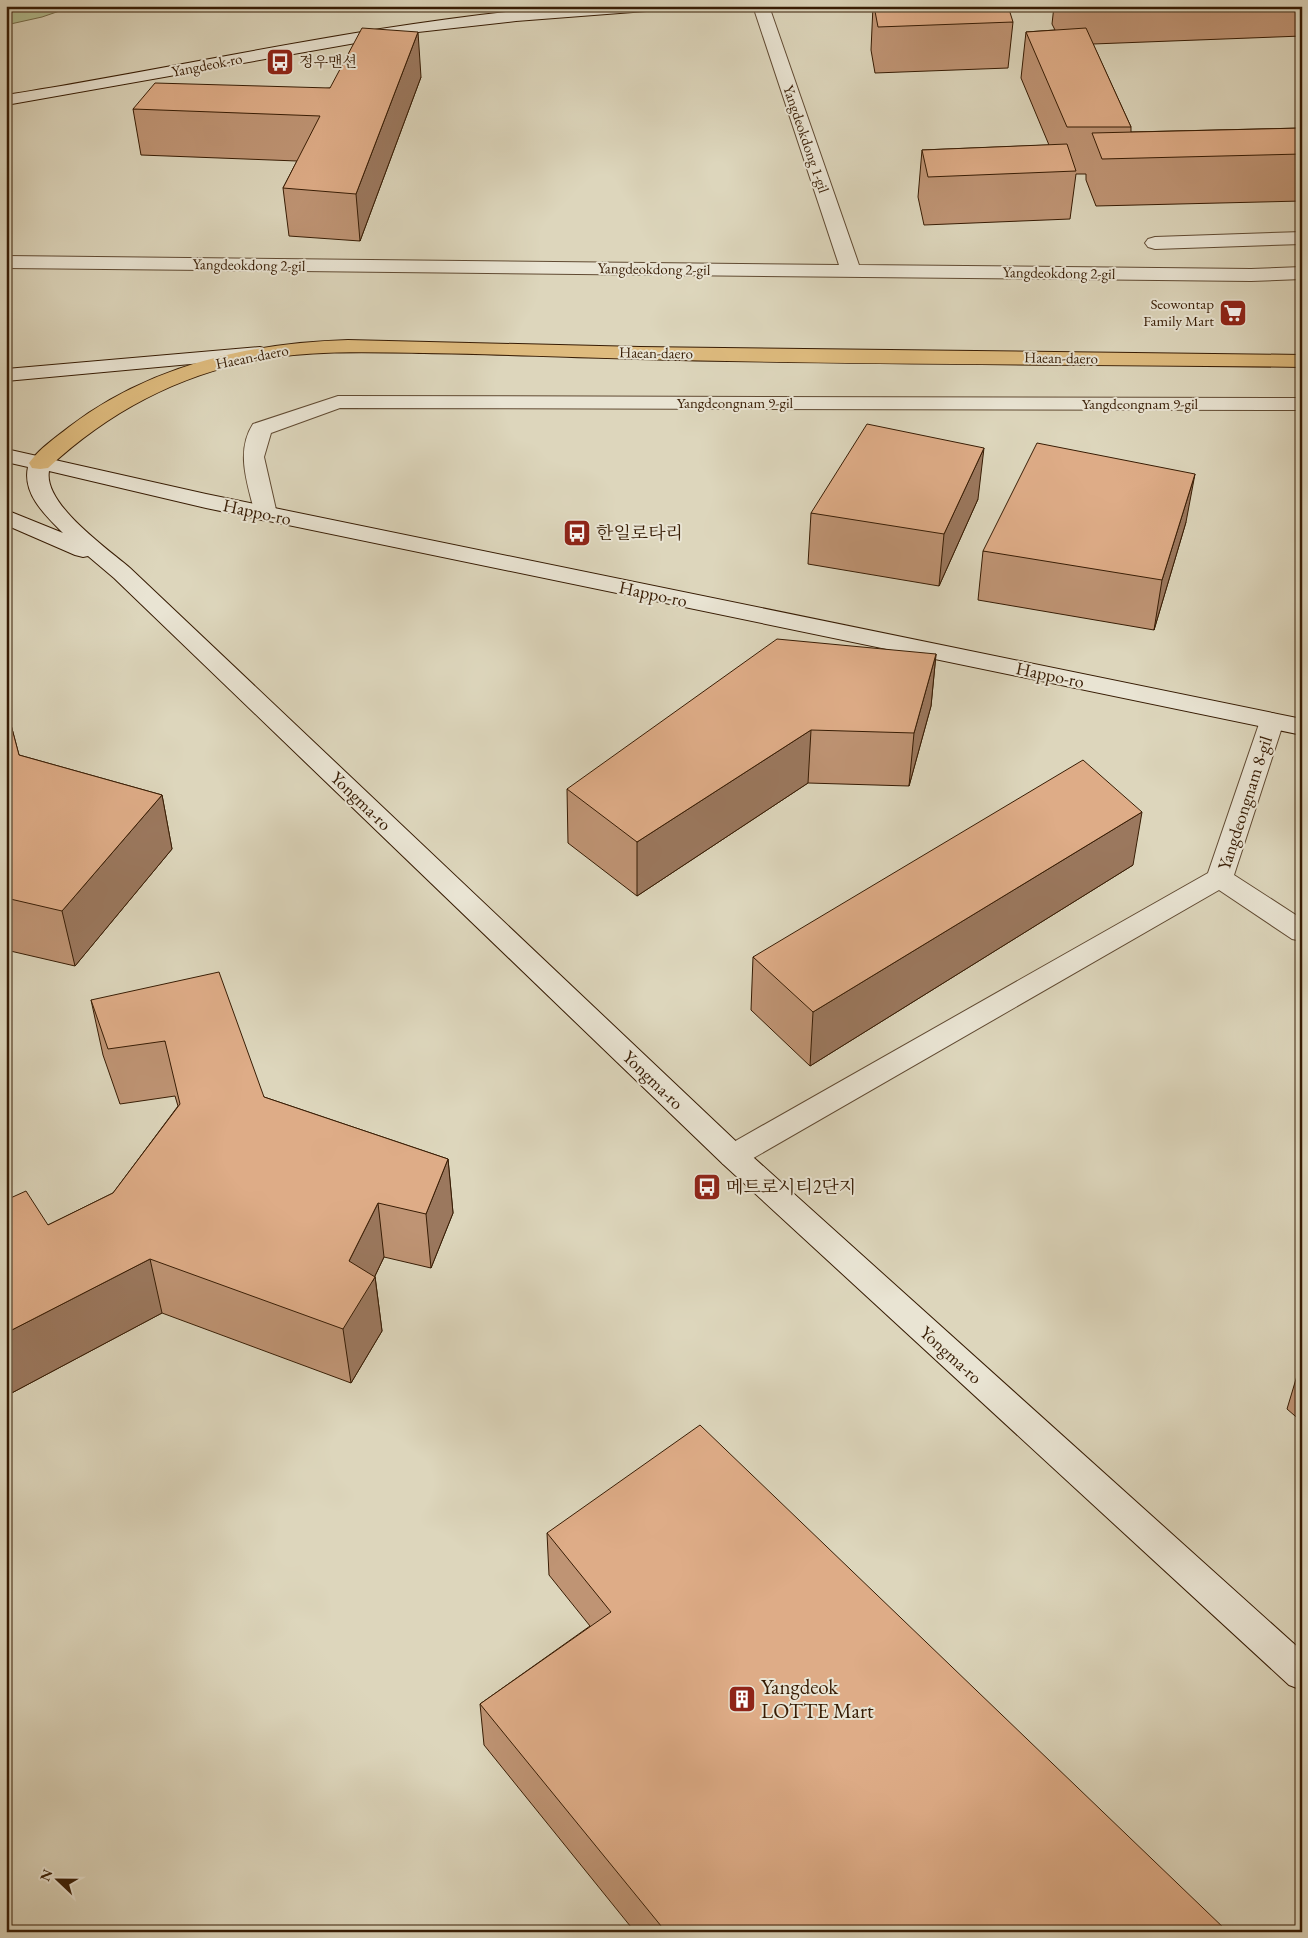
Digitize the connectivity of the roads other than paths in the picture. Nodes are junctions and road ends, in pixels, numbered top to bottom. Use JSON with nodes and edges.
{"nodes":[{"id":1,"x":646,"y":6,"type":"edge"},
{"id":2,"x":761,"y":6,"type":"edge"},
{"id":3,"x":6,"y":100,"type":"edge"},
{"id":4,"x":1302,"y":238,"type":"edge"},
{"id":5,"x":1155,"y":243,"type":"dead end"},
{"id":6,"x":6,"y":262,"type":"edge"},
{"id":7,"x":851,"y":271,"type":"junction"},
{"id":8,"x":1302,"y":273,"type":"edge"},
{"id":9,"x":279,"y":351,"type":"junction"},
{"id":10,"x":1302,"y":361,"type":"edge"},
{"id":11,"x":6,"y":375,"type":"edge"},
{"id":12,"x":1302,"y":404,"type":"edge"},
{"id":13,"x":6,"y":455,"type":"edge"},
{"id":14,"x":40,"y":464,"type":"junction"},
{"id":15,"x":266,"y":514,"type":"junction"},
{"id":16,"x":6,"y":516,"type":"edge"},
{"id":17,"x":122,"y":573,"type":"junction"},
{"id":18,"x":1272,"y":721,"type":"junction"},
{"id":19,"x":1302,"y":727,"type":"edge"},
{"id":20,"x":1220,"y":878,"type":"junction"},
{"id":21,"x":1302,"y":932,"type":"edge"},
{"id":22,"x":733,"y":1156,"type":"junction"},
{"id":23,"x":1302,"y":1674,"type":"edge"}],
"edges":[{"from":1,"to":3,"type":"street","name":"Yangdeok-ro"},
{"from":2,"to":7,"type":"street","name":"Yangdeokdong 1-gil"},
{"from":4,"to":5,"type":"street"},
{"from":6,"to":7,"type":"street","name":"Yangdeokdong 2-gil"},
{"from":7,"to":8,"type":"street","name":"Yangdeokdong 2-gil"},
{"from":9,"to":10,"type":"main road","name":"Haean-daero"},
{"from":9,"to":11,"type":"street"},
{"from":9,"to":14,"type":"main road","name":"Haean-daero"},
{"from":12,"to":15,"type":"street","name":"Yangdeongnam 9-gil"},
{"from":13,"to":14,"type":"street","name":"Happo-ro"},
{"from":14,"to":15,"type":"street","name":"Happo-ro"},
{"from":14,"to":17,"type":"street","name":"Yongma-ro"},
{"from":15,"to":18,"type":"street","name":"Happo-ro"},
{"from":16,"to":17,"type":"street"},
{"from":17,"to":22,"type":"street","name":"Yongma-ro"},
{"from":18,"to":19,"type":"street","name":"Happo-ro"},
{"from":18,"to":20,"type":"street","name":"Yangdeongnam 8-gil"},
{"from":20,"to":21,"type":"street","name":"Yangdeongnam 8-gil"},
{"from":20,"to":22,"type":"street"},
{"from":22,"to":23,"type":"street","name":"Yongma-ro"}]}
